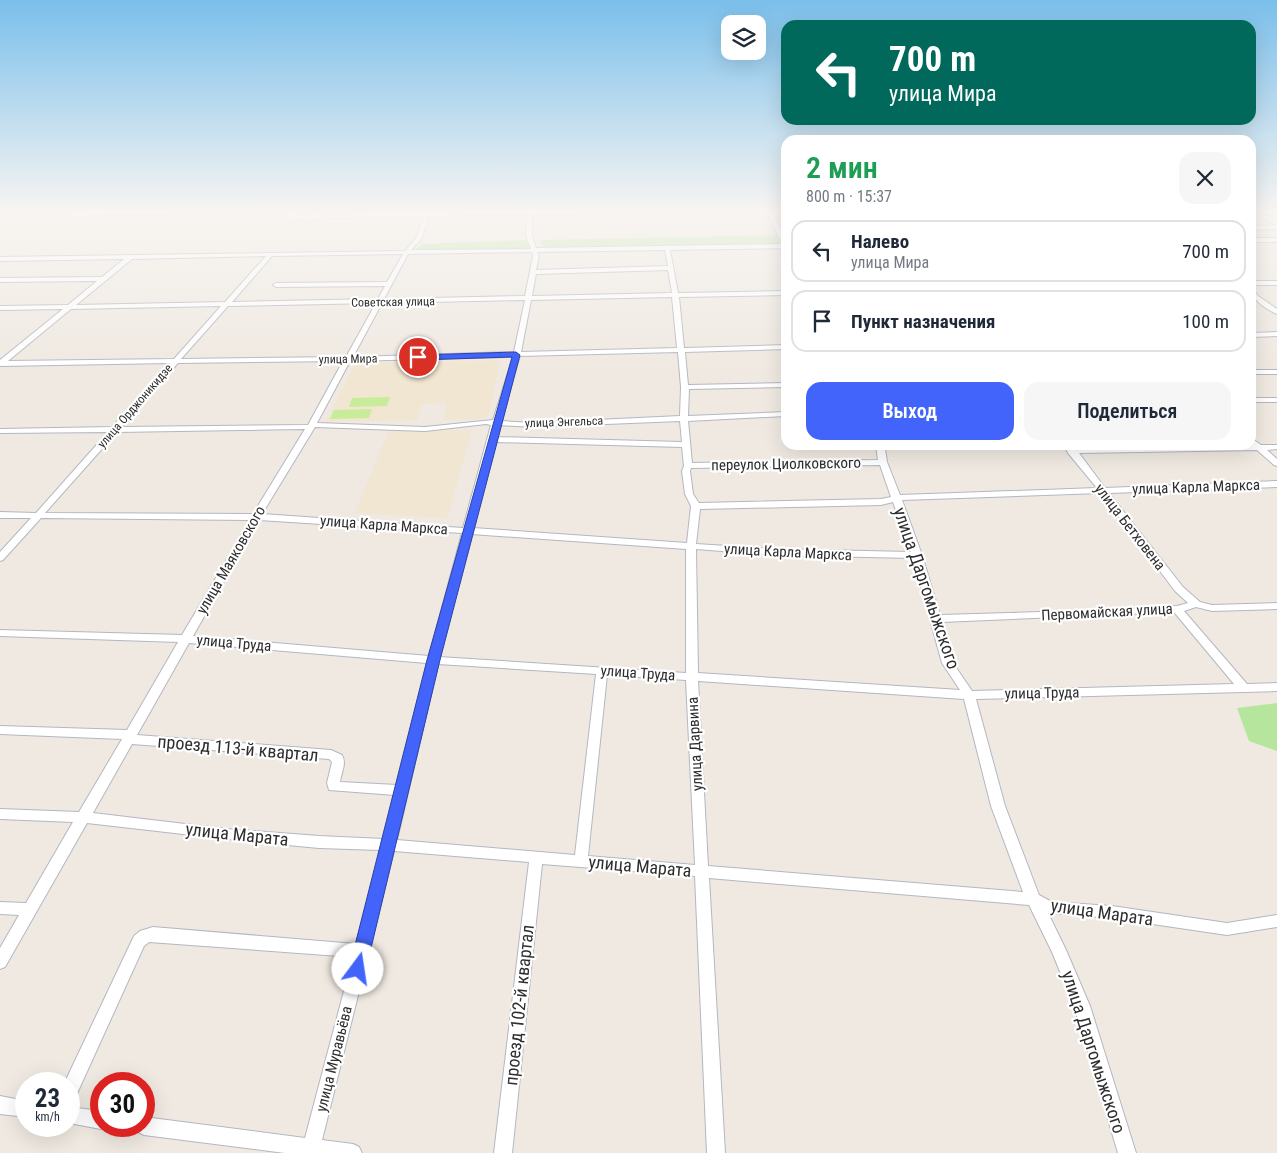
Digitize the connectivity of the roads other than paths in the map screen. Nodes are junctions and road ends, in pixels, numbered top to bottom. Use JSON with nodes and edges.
{"nodes":[{"id":1,"x":122,"y":264,"type":"edge"},
{"id":2,"x":262,"y":264,"type":"edge"},
{"id":3,"x":400,"y":264,"type":"edge"},
{"id":4,"x":535,"y":264,"type":"edge"},
{"id":5,"x":670,"y":264,"type":"edge"},
{"id":6,"x":671,"y":268,"type":"junction"},
{"id":7,"x":534,"y":272,"type":"junction"},
{"id":8,"x":103,"y":279,"type":"junction"},
{"id":9,"x":0,"y":280,"type":"edge"},
{"id":10,"x":1256,"y":283,"type":"edge"},
{"id":11,"x":1277,"y":283,"type":"edge"},
{"id":12,"x":388,"y":284,"type":"junction"},
{"id":13,"x":276,"y":285,"type":"dead end"},
{"id":14,"x":781,"y":293,"type":"edge"},
{"id":15,"x":674,"y":296,"type":"junction"},
{"id":16,"x":1256,"y":297,"type":"edge"},
{"id":17,"x":530,"y":299,"type":"junction"},
{"id":18,"x":378,"y":302,"type":"junction"},
{"id":19,"x":224,"y":305,"type":"junction"},
{"id":20,"x":67,"y":307,"type":"junction"},
{"id":21,"x":0,"y":308,"type":"edge"},
{"id":22,"x":1277,"y":312,"type":"edge"},
{"id":23,"x":1277,"y":334,"type":"edge"},
{"id":24,"x":1256,"y":335,"type":"edge"},
{"id":25,"x":781,"y":347,"type":"edge"},
{"id":26,"x":681,"y":350,"type":"junction"},
{"id":27,"x":516,"y":355,"type":"junction"},
{"id":28,"x":349,"y":359,"type":"junction"},
{"id":29,"x":175,"y":361,"type":"junction"},
{"id":30,"x":0,"y":364,"type":"edge"},
{"id":31,"x":1256,"y":372,"type":"edge"},
{"id":32,"x":1277,"y":372,"type":"edge"},
{"id":33,"x":781,"y":385,"type":"edge"},
{"id":34,"x":685,"y":386,"type":"junction"},
{"id":35,"x":1256,"y":400,"type":"edge"},
{"id":36,"x":1277,"y":400,"type":"edge"},
{"id":37,"x":781,"y":414,"type":"edge"},
{"id":38,"x":684,"y":418,"type":"junction"},
{"id":39,"x":496,"y":422,"type":"junction"},
{"id":40,"x":311,"y":426,"type":"junction"},
{"id":41,"x":115,"y":430,"type":"junction"},
{"id":42,"x":0,"y":431,"type":"edge"},
{"id":43,"x":492,"y":439,"type":"junction"},
{"id":44,"x":686,"y":445,"type":"junction"},
{"id":45,"x":1256,"y":445,"type":"edge"},
{"id":46,"x":1277,"y":447,"type":"edge"},
{"id":47,"x":1259,"y":448,"type":"junction"},
{"id":48,"x":881,"y":450,"type":"edge"},
{"id":49,"x":1071,"y":450,"type":"edge"},
{"id":50,"x":883,"y":462,"type":"junction"},
{"id":51,"x":1277,"y":463,"type":"edge"},
{"id":52,"x":688,"y":466,"type":"junction"},
{"id":53,"x":1277,"y":484,"type":"edge"},
{"id":54,"x":1101,"y":490,"type":"junction"},
{"id":55,"x":896,"y":498,"type":"junction"},
{"id":56,"x":696,"y":506,"type":"junction"},
{"id":57,"x":0,"y":515,"type":"edge"},
{"id":58,"x":37,"y":515,"type":"junction"},
{"id":59,"x":256,"y":517,"type":"junction"},
{"id":60,"x":468,"y":531,"type":"junction"},
{"id":61,"x":691,"y":546,"type":"junction"},
{"id":62,"x":917,"y":556,"type":"junction"},
{"id":63,"x":0,"y":558,"type":"edge"},
{"id":64,"x":1196,"y":604,"type":"junction"},
{"id":65,"x":1277,"y":606,"type":"edge"},
{"id":66,"x":1177,"y":609,"type":"junction"},
{"id":67,"x":935,"y":619,"type":"junction"},
{"id":68,"x":0,"y":633,"type":"edge"},
{"id":69,"x":186,"y":639,"type":"junction"},
{"id":70,"x":433,"y":660,"type":"junction"},
{"id":71,"x":602,"y":671,"type":"junction"},
{"id":72,"x":692,"y":677,"type":"junction"},
{"id":73,"x":1277,"y":687,"type":"edge"},
{"id":74,"x":1244,"y":688,"type":"junction"},
{"id":75,"x":969,"y":695,"type":"junction"},
{"id":76,"x":0,"y":730,"type":"edge"},
{"id":77,"x":130,"y":737,"type":"junction"},
{"id":78,"x":402,"y":790,"type":"junction"},
{"id":79,"x":0,"y":814,"type":"edge"},
{"id":80,"x":84,"y":817,"type":"junction"},
{"id":81,"x":389,"y":845,"type":"junction"},
{"id":82,"x":536,"y":858,"type":"junction"},
{"id":83,"x":580,"y":861,"type":"junction"},
{"id":84,"x":702,"y":872,"type":"junction"},
{"id":85,"x":1033,"y":899,"type":"junction"},
{"id":86,"x":0,"y":908,"type":"edge"},
{"id":87,"x":31,"y":909,"type":"junction"},
{"id":88,"x":1277,"y":921,"type":"edge"},
{"id":89,"x":362,"y":951,"type":"junction"},
{"id":90,"x":0,"y":962,"type":"edge"},
{"id":91,"x":78,"y":1072,"type":"edge"},
{"id":92,"x":0,"y":1105,"type":"edge"},
{"id":93,"x":15,"y":1107,"type":"edge"},
{"id":94,"x":155,"y":1128,"type":"edge"},
{"id":95,"x":311,"y":1151,"type":"edge"},
{"id":96,"x":353,"y":1153,"type":"edge"},
{"id":97,"x":502,"y":1153,"type":"edge"},
{"id":98,"x":716,"y":1153,"type":"edge"},
{"id":99,"x":1127,"y":1153,"type":"edge"}],
"edges":[{"from":1,"to":8,"type":"street"},
{"from":2,"to":19,"type":"street","name":"улица Орджоникидзе"},
{"from":3,"to":12,"type":"street","name":"улица Маяковского"},
{"from":4,"to":7,"type":"street","name":"улица Муравьёва"},
{"from":5,"to":6,"type":"street","name":"улица Дарвина"},
{"from":6,"to":7,"type":"street"},
{"from":6,"to":15,"type":"street","name":"улица Дарвина"},
{"from":7,"to":17,"type":"street","name":"улица Муравьёва"},
{"from":8,"to":9,"type":"street"},
{"from":8,"to":20,"type":"street"},
{"from":10,"to":11,"type":"street"},
{"from":12,"to":13,"type":"street"},
{"from":12,"to":18,"type":"street","name":"улица Маяковского"},
{"from":14,"to":15,"type":"street","name":"Советская улица"},
{"from":15,"to":17,"type":"street","name":"Советская улица"},
{"from":15,"to":26,"type":"street","name":"улица Дарвина"},
{"from":16,"to":22,"type":"street"},
{"from":17,"to":18,"type":"street","name":"Советская улица"},
{"from":17,"to":27,"type":"street","name":"улица Муравьёва"},
{"from":18,"to":19,"type":"street","name":"Советская улица"},
{"from":18,"to":28,"type":"street","name":"улица Маяковского"},
{"from":19,"to":20,"type":"street","name":"Советская улица"},
{"from":19,"to":29,"type":"street","name":"улица Орджоникидзе"},
{"from":20,"to":21,"type":"street","name":"Советская улица"},
{"from":20,"to":30,"type":"street"},
{"from":23,"to":24,"type":"street"},
{"from":25,"to":26,"type":"street","name":"улица Мира"},
{"from":26,"to":27,"type":"street","name":"улица Мира"},
{"from":26,"to":34,"type":"street","name":"улица Дарвина"},
{"from":27,"to":28,"type":"street","name":"улица Мира"},
{"from":27,"to":39,"type":"street","name":"улица Муравьёва"},
{"from":28,"to":29,"type":"street","name":"улица Мира"},
{"from":28,"to":40,"type":"street","name":"улица Маяковского"},
{"from":29,"to":30,"type":"street","name":"улица Мира"},
{"from":29,"to":41,"type":"street","name":"улица Орджоникидзе"},
{"from":31,"to":32,"type":"street"},
{"from":33,"to":34,"type":"street"},
{"from":34,"to":38,"type":"street","name":"улица Дарвина"},
{"from":35,"to":36,"type":"street"},
{"from":37,"to":38,"type":"street","name":"улица Энгельса"},
{"from":38,"to":39,"type":"street","name":"улица Энгельса"},
{"from":38,"to":44,"type":"street","name":"улица Дарвина"},
{"from":39,"to":40,"type":"street","name":"улица Энгельса"},
{"from":39,"to":43,"type":"street","name":"улица Муравьёва"},
{"from":40,"to":41,"type":"street","name":"улица Энгельса"},
{"from":40,"to":59,"type":"street","name":"улица Маяковского"},
{"from":41,"to":42,"type":"street","name":"улица Энгельса"},
{"from":41,"to":58,"type":"street","name":"улица Орджоникидзе"},
{"from":43,"to":44,"type":"street","name":"улица Энгельса"},
{"from":43,"to":60,"type":"street","name":"улица Муравьёва"},
{"from":44,"to":52,"type":"street","name":"улица Дарвина"},
{"from":45,"to":47,"type":"street"},
{"from":46,"to":47,"type":"street"},
{"from":47,"to":51,"type":"street"},
{"from":48,"to":50,"type":"street","name":"улица Даргомыжского"},
{"from":49,"to":54,"type":"street","name":"улица Бетховена"},
{"from":50,"to":52,"type":"street","name":"переулок Циолковского"},
{"from":50,"to":55,"type":"street","name":"улица Даргомыжского"},
{"from":52,"to":56,"type":"street","name":"улица Дарвина"},
{"from":53,"to":54,"type":"street","name":"улица Карла Маркса"},
{"from":54,"to":55,"type":"street","name":"улица Карла Маркса"},
{"from":54,"to":64,"type":"street","name":"улица Бетховена"},
{"from":55,"to":56,"type":"street","name":"улица Карла Маркса"},
{"from":55,"to":62,"type":"street","name":"улица Даргомыжского"},
{"from":56,"to":61,"type":"street","name":"улица Дарвина"},
{"from":57,"to":58,"type":"street","name":"улица Карла Маркса"},
{"from":58,"to":59,"type":"street","name":"улица Карла Маркса"},
{"from":58,"to":63,"type":"street","name":"улица Орджоникидзе"},
{"from":59,"to":60,"type":"street","name":"улица Карла Маркса"},
{"from":59,"to":69,"type":"street","name":"улица Маяковского"},
{"from":60,"to":61,"type":"street","name":"улица Карла Маркса"},
{"from":60,"to":70,"type":"street","name":"улица Муравьёва"},
{"from":61,"to":62,"type":"street","name":"улица Карла Маркса"},
{"from":61,"to":72,"type":"street","name":"улица Дарвина"},
{"from":62,"to":67,"type":"street","name":"улица Даргомыжского"},
{"from":64,"to":65,"type":"street","name":"Первомайская улица"},
{"from":64,"to":66,"type":"street","name":"Первомайская улица"},
{"from":66,"to":67,"type":"street","name":"Первомайская улица"},
{"from":66,"to":74,"type":"street"},
{"from":67,"to":75,"type":"street","name":"улица Даргомыжского"},
{"from":68,"to":69,"type":"street","name":"улица Труда"},
{"from":69,"to":70,"type":"street","name":"улица Труда"},
{"from":69,"to":77,"type":"street","name":"улица Маяковского"},
{"from":70,"to":71,"type":"street","name":"улица Труда"},
{"from":70,"to":78,"type":"street","name":"улица Муравьёва"},
{"from":71,"to":72,"type":"street","name":"улица Труда"},
{"from":71,"to":83,"type":"street"},
{"from":72,"to":75,"type":"street","name":"улица Труда"},
{"from":72,"to":84,"type":"street","name":"улица Дарвина"},
{"from":73,"to":74,"type":"street","name":"улица Труда"},
{"from":74,"to":75,"type":"street","name":"улица Труда"},
{"from":75,"to":85,"type":"street","name":"улица Даргомыжского"},
{"from":76,"to":77,"type":"street"},
{"from":77,"to":78,"type":"street","name":"проезд 113-й квартал"},
{"from":77,"to":80,"type":"street","name":"улица Маяковского"},
{"from":78,"to":81,"type":"street","name":"улица Муравьёва"},
{"from":79,"to":80,"type":"street","name":"улица Марата"},
{"from":80,"to":81,"type":"street","name":"улица Марата"},
{"from":80,"to":87,"type":"street","name":"улица Маяковского"},
{"from":81,"to":82,"type":"street","name":"улица Марата"},
{"from":81,"to":89,"type":"street","name":"улица Муравьёва"},
{"from":82,"to":83,"type":"street","name":"улица Марата"},
{"from":82,"to":97,"type":"street","name":"проезд 102-й квартал"},
{"from":83,"to":84,"type":"street","name":"улица Марата"},
{"from":84,"to":85,"type":"street","name":"улица Марата"},
{"from":84,"to":98,"type":"street","name":"улица Дарвина"},
{"from":85,"to":88,"type":"street","name":"улица Марата"},
{"from":85,"to":99,"type":"street","name":"улица Даргомыжского"},
{"from":86,"to":87,"type":"street"},
{"from":87,"to":90,"type":"street","name":"улица Маяковского"},
{"from":89,"to":91,"type":"street"},
{"from":89,"to":95,"type":"street","name":"улица Муравьёва"},
{"from":92,"to":93,"type":"street"},
{"from":94,"to":95,"type":"street"},
{"from":95,"to":96,"type":"street"}]}
